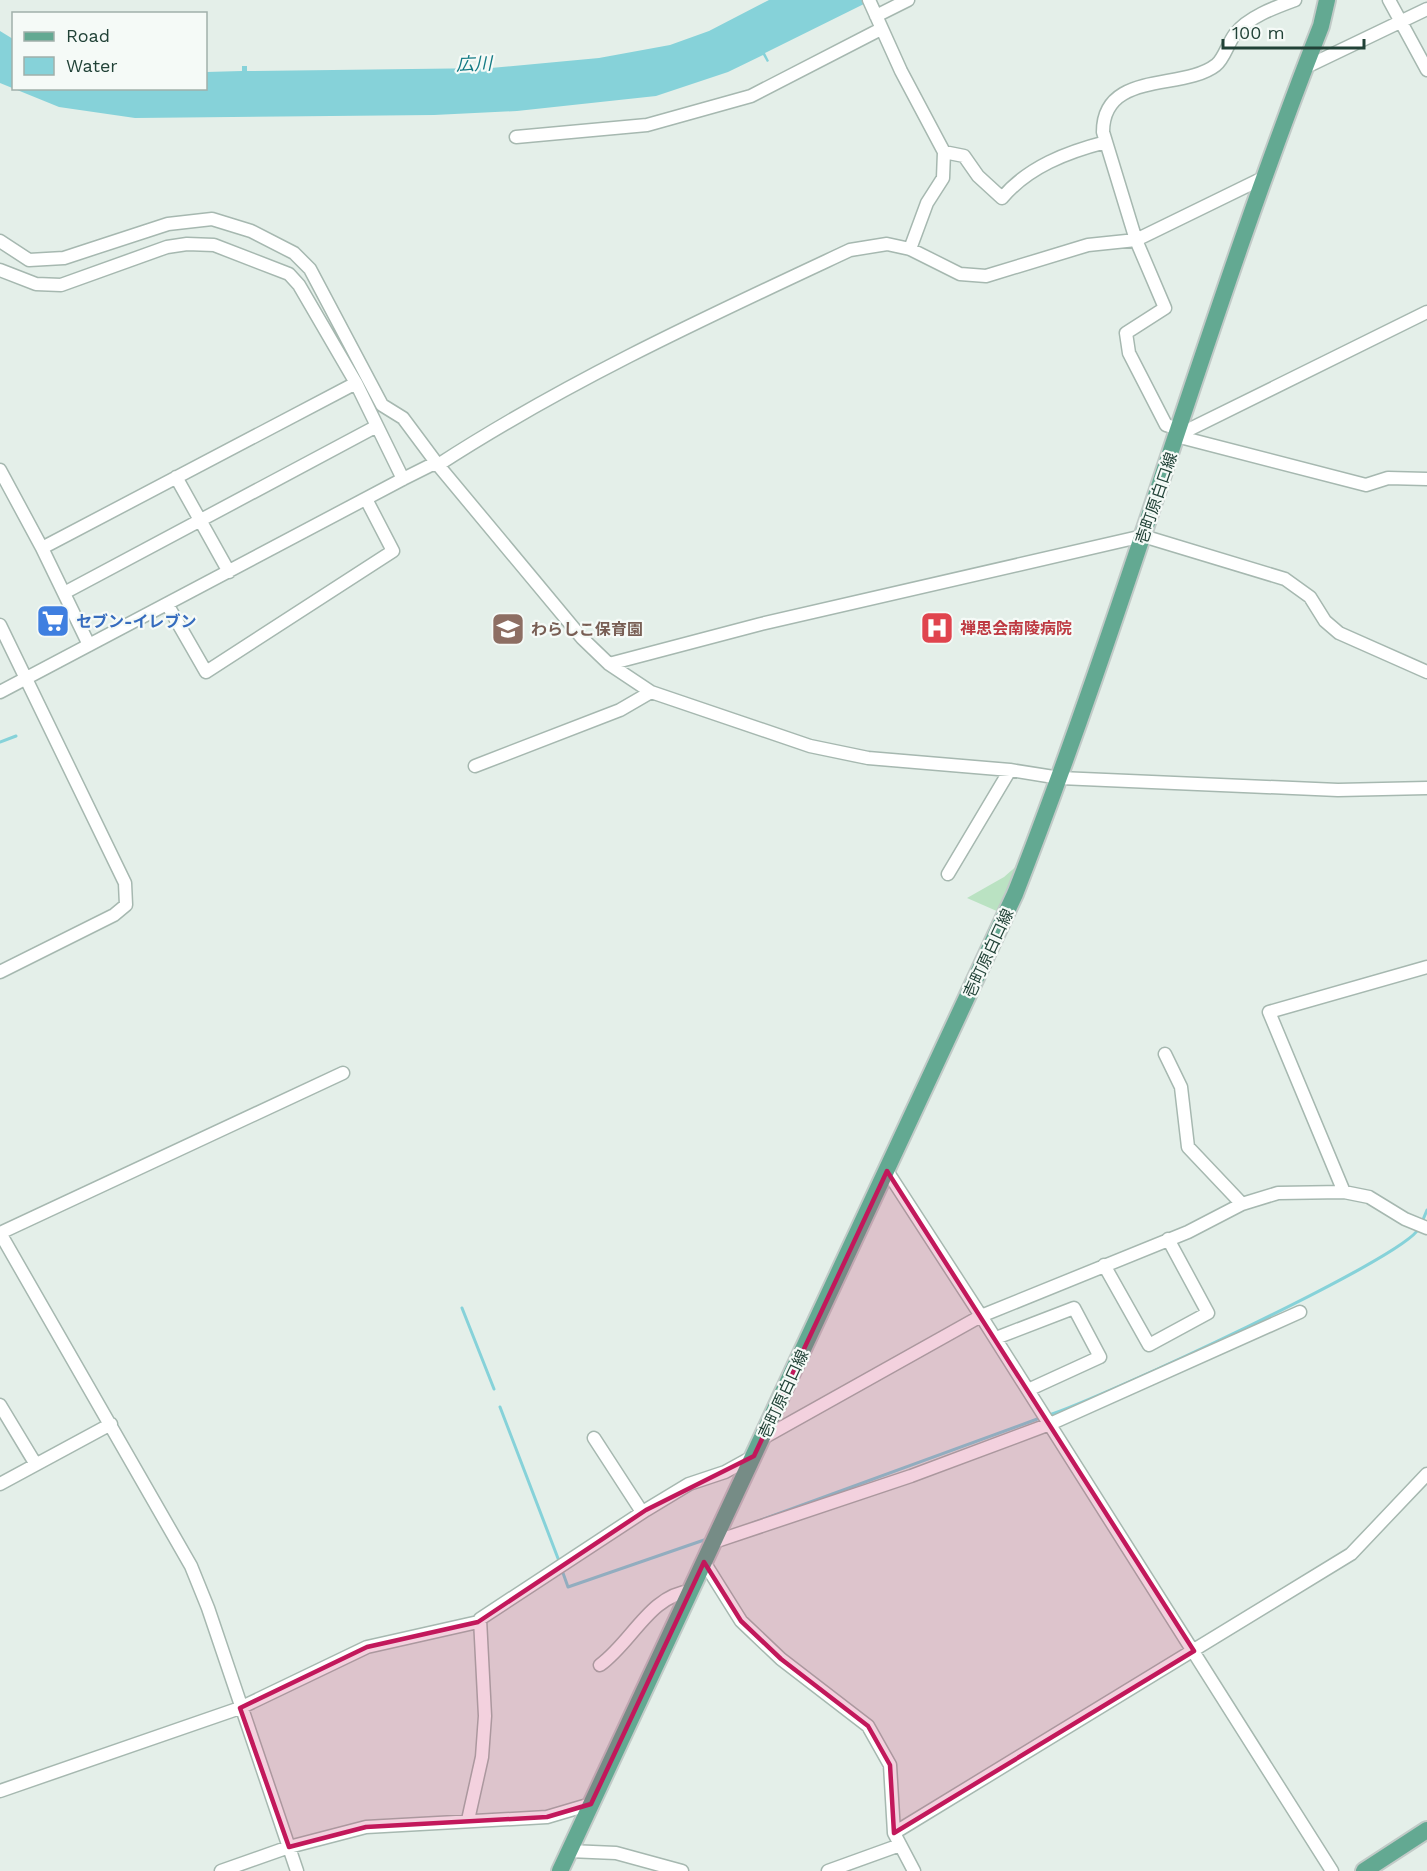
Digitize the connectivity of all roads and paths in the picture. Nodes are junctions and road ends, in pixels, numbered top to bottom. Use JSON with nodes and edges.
{"nodes":[{"id":1,"x":908,"y":0,"type":"edge"},
{"id":2,"x":1295,"y":0,"type":"edge"},
{"id":3,"x":1327,"y":0,"type":"edge"},
{"id":4,"x":1389,"y":0,"type":"edge"},
{"id":5,"x":873,"y":8,"type":"edge"},
{"id":6,"x":1427,"y":9,"type":"edge"},
{"id":7,"x":1403,"y":22,"type":"junction"},
{"id":8,"x":881,"y":29,"type":"junction"},
{"id":9,"x":1304,"y":68,"type":"junction"},
{"id":10,"x":1427,"y":70,"type":"edge"},
{"id":11,"x":516,"y":137,"type":"dead end"},
{"id":12,"x":1106,"y":142,"type":"junction"},
{"id":13,"x":944,"y":152,"type":"junction"},
{"id":14,"x":1263,"y":178,"type":"junction"},
{"id":15,"x":0,"y":240,"type":"edge"},
{"id":16,"x":1136,"y":240,"type":"junction"},
{"id":17,"x":910,"y":249,"type":"junction"},
{"id":18,"x":0,"y":270,"type":"edge"},
{"id":19,"x":1427,"y":312,"type":"edge"},
{"id":20,"x":356,"y":383,"type":"junction"},
{"id":21,"x":377,"y":426,"type":"junction"},
{"id":22,"x":1178,"y":433,"type":"junction"},
{"id":23,"x":438,"y":465,"type":"junction"},
{"id":24,"x":0,"y":470,"type":"edge"},
{"id":25,"x":176,"y":477,"type":"junction"},
{"id":26,"x":403,"y":478,"type":"junction"},
{"id":27,"x":1427,"y":479,"type":"edge"},
{"id":28,"x":366,"y":499,"type":"junction"},
{"id":29,"x":199,"y":521,"type":"junction"},
{"id":30,"x":1143,"y":536,"type":"junction"},
{"id":31,"x":42,"y":548,"type":"junction"},
{"id":32,"x":229,"y":572,"type":"junction"},
{"id":33,"x":64,"y":593,"type":"junction"},
{"id":34,"x":167,"y":604,"type":"junction"},
{"id":35,"x":0,"y":625,"type":"edge"},
{"id":36,"x":89,"y":645,"type":"junction"},
{"id":37,"x":609,"y":664,"type":"junction"},
{"id":38,"x":1427,"y":672,"type":"edge"},
{"id":39,"x":27,"y":678,"type":"junction"},
{"id":40,"x":0,"y":692,"type":"edge"},
{"id":41,"x":651,"y":692,"type":"junction"},
{"id":42,"x":475,"y":766,"type":"dead end"},
{"id":43,"x":1010,"y":770,"type":"junction"},
{"id":44,"x":1060,"y":778,"type":"junction"},
{"id":45,"x":1427,"y":788,"type":"edge"},
{"id":46,"x":948,"y":874,"type":"dead end"},
{"id":47,"x":1427,"y":967,"type":"edge"},
{"id":48,"x":0,"y":972,"type":"edge"},
{"id":49,"x":1165,"y":1054,"type":"dead end"},
{"id":50,"x":343,"y":1073,"type":"dead end"},
{"id":51,"x":887,"y":1172,"type":"junction"},
{"id":52,"x":1344,"y":1192,"type":"junction"},
{"id":53,"x":1242,"y":1204,"type":"junction"},
{"id":54,"x":1427,"y":1228,"type":"edge"},
{"id":55,"x":0,"y":1233,"type":"edge"},
{"id":56,"x":1168,"y":1239,"type":"junction"},
{"id":57,"x":1104,"y":1265,"type":"junction"},
{"id":58,"x":1300,"y":1312,"type":"dead end"},
{"id":59,"x":981,"y":1316,"type":"junction"},
{"id":60,"x":996,"y":1338,"type":"junction"},
{"id":61,"x":1028,"y":1390,"type":"junction"},
{"id":62,"x":0,"y":1405,"type":"edge"},
{"id":63,"x":111,"y":1424,"type":"junction"},
{"id":64,"x":1050,"y":1424,"type":"junction"},
{"id":65,"x":594,"y":1438,"type":"dead end"},
{"id":66,"x":763,"y":1438,"type":"junction"},
{"id":67,"x":754,"y":1456,"type":"junction"},
{"id":68,"x":35,"y":1463,"type":"junction"},
{"id":69,"x":1427,"y":1474,"type":"edge"},
{"id":70,"x":0,"y":1484,"type":"edge"},
{"id":71,"x":642,"y":1512,"type":"junction"},
{"id":72,"x":714,"y":1542,"type":"junction"},
{"id":73,"x":704,"y":1562,"type":"junction"},
{"id":74,"x":691,"y":1591,"type":"junction"},
{"id":75,"x":478,"y":1622,"type":"junction"},
{"id":76,"x":1194,"y":1651,"type":"junction"},
{"id":77,"x":600,"y":1665,"type":"dead end"},
{"id":78,"x":240,"y":1708,"type":"junction"},
{"id":79,"x":0,"y":1791,"type":"edge"},
{"id":80,"x":591,"y":1804,"type":"junction"},
{"id":81,"x":468,"y":1820,"type":"junction"},
{"id":82,"x":1427,"y":1830,"type":"edge"},
{"id":83,"x":894,"y":1833,"type":"junction"},
{"id":84,"x":900,"y":1845,"type":"junction"},
{"id":85,"x":289,"y":1847,"type":"junction"},
{"id":86,"x":569,"y":1851,"type":"junction"},
{"id":87,"x":221,"y":1871,"type":"edge"},
{"id":88,"x":297,"y":1871,"type":"edge"},
{"id":89,"x":560,"y":1871,"type":"edge"},
{"id":90,"x":682,"y":1871,"type":"edge"},
{"id":91,"x":828,"y":1871,"type":"edge"},
{"id":92,"x":914,"y":1871,"type":"edge"},
{"id":93,"x":1332,"y":1871,"type":"edge"},
{"id":94,"x":1364,"y":1871,"type":"edge"}],
"edges":[{"from":1,"to":5,"type":"street"},
{"from":2,"to":12,"type":"street"},
{"from":3,"to":9,"type":"main road","name":"壱町原白口線"},
{"from":4,"to":7,"type":"street"},
{"from":5,"to":8,"type":"street"},
{"from":6,"to":7,"type":"street"},
{"from":7,"to":9,"type":"street"},
{"from":7,"to":10,"type":"street"},
{"from":8,"to":11,"type":"street"},
{"from":8,"to":13,"type":"street"},
{"from":9,"to":14,"type":"main road","name":"壱町原白口線"},
{"from":12,"to":13,"type":"street"},
{"from":12,"to":16,"type":"street"},
{"from":13,"to":17,"type":"street"},
{"from":14,"to":16,"type":"street"},
{"from":14,"to":22,"type":"main road","name":"壱町原白口線"},
{"from":15,"to":23,"type":"street"},
{"from":16,"to":17,"type":"street"},
{"from":16,"to":22,"type":"street"},
{"from":17,"to":23,"type":"street"},
{"from":18,"to":20,"type":"street"},
{"from":19,"to":22,"type":"street"},
{"from":20,"to":21,"type":"street"},
{"from":20,"to":25,"type":"street"},
{"from":21,"to":26,"type":"street"},
{"from":21,"to":29,"type":"street"},
{"from":22,"to":27,"type":"street"},
{"from":22,"to":30,"type":"main road","name":"壱町原白口線"},
{"from":23,"to":26,"type":"street"},
{"from":23,"to":37,"type":"street"},
{"from":24,"to":31,"type":"street"},
{"from":25,"to":29,"type":"street"},
{"from":25,"to":31,"type":"street"},
{"from":26,"to":28,"type":"street"},
{"from":28,"to":32,"type":"street"},
{"from":28,"to":34,"type":"street"},
{"from":29,"to":32,"type":"street"},
{"from":29,"to":33,"type":"street"},
{"from":30,"to":37,"type":"street"},
{"from":30,"to":38,"type":"street"},
{"from":30,"to":44,"type":"main road","name":"壱町原白口線"},
{"from":31,"to":33,"type":"street"},
{"from":32,"to":34,"type":"street"},
{"from":33,"to":36,"type":"street"},
{"from":34,"to":36,"type":"street"},
{"from":35,"to":39,"type":"street"},
{"from":36,"to":39,"type":"street"},
{"from":37,"to":41,"type":"street"},
{"from":39,"to":40,"type":"street"},
{"from":39,"to":48,"type":"street"},
{"from":41,"to":42,"type":"street"},
{"from":41,"to":43,"type":"street"},
{"from":43,"to":44,"type":"street"},
{"from":43,"to":46,"type":"street"},
{"from":44,"to":45,"type":"street"},
{"from":44,"to":51,"type":"main road","name":"壱町原白口線"},
{"from":47,"to":52,"type":"street"},
{"from":49,"to":53,"type":"street"},
{"from":50,"to":55,"type":"street"},
{"from":51,"to":59,"type":"street"},
{"from":51,"to":66,"type":"main road","name":"壱町原白口線"},
{"from":52,"to":53,"type":"street"},
{"from":52,"to":54,"type":"street"},
{"from":53,"to":56,"type":"street"},
{"from":55,"to":63,"type":"street"},
{"from":56,"to":57,"type":"street"},
{"from":56,"to":57,"type":"street"},
{"from":57,"to":59,"type":"street"},
{"from":58,"to":64,"type":"street"},
{"from":59,"to":60,"type":"street"},
{"from":59,"to":66,"type":"street"},
{"from":60,"to":61,"type":"street"},
{"from":60,"to":61,"type":"street"},
{"from":61,"to":64,"type":"street"},
{"from":62,"to":68,"type":"street"},
{"from":63,"to":68,"type":"street"},
{"from":63,"to":78,"type":"street"},
{"from":64,"to":72,"type":"street"},
{"from":64,"to":76,"type":"street"},
{"from":65,"to":71,"type":"street"},
{"from":66,"to":67,"type":"main road","name":"壱町原白口線"},
{"from":67,"to":71,"type":"street"},
{"from":67,"to":72,"type":"main road","name":"壱町原白口線"},
{"from":68,"to":70,"type":"street"},
{"from":69,"to":76,"type":"street"},
{"from":71,"to":75,"type":"street"},
{"from":72,"to":73,"type":"main road","name":"壱町原白口線"},
{"from":73,"to":74,"type":"main road","name":"壱町原白口線"},
{"from":73,"to":83,"type":"street"},
{"from":74,"to":77,"type":"street"},
{"from":74,"to":80,"type":"main road","name":"壱町原白口線"},
{"from":75,"to":78,"type":"street"},
{"from":75,"to":81,"type":"street"},
{"from":76,"to":83,"type":"street"},
{"from":76,"to":93,"type":"street"},
{"from":78,"to":79,"type":"street"},
{"from":78,"to":85,"type":"street"},
{"from":80,"to":81,"type":"street"},
{"from":80,"to":86,"type":"main road","name":"壱町原白口線"},
{"from":81,"to":85,"type":"street"},
{"from":82,"to":94,"type":"main road"},
{"from":83,"to":84,"type":"street"},
{"from":84,"to":91,"type":"street"},
{"from":84,"to":92,"type":"street"},
{"from":85,"to":87,"type":"street"},
{"from":85,"to":88,"type":"street"},
{"from":86,"to":89,"type":"main road","name":"壱町原白口線"},
{"from":86,"to":90,"type":"street"}]}
